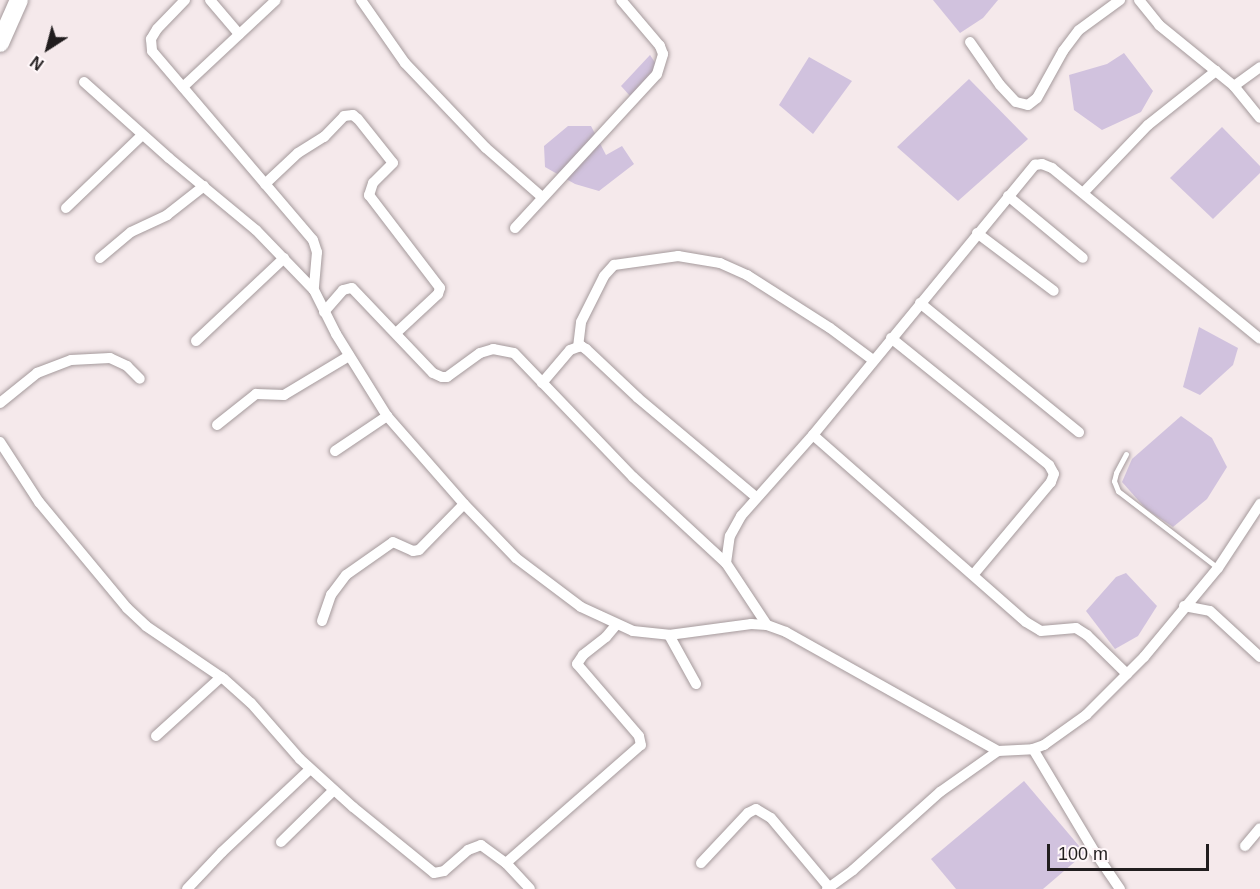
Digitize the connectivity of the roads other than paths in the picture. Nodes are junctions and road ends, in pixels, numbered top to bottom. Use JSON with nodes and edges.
{"nodes":[{"id":1,"x":19,"y":0,"type":"edge"},
{"id":2,"x":184,"y":0,"type":"edge"},
{"id":3,"x":210,"y":0,"type":"edge"},
{"id":4,"x":276,"y":0,"type":"edge"},
{"id":5,"x":361,"y":0,"type":"edge"},
{"id":6,"x":621,"y":0,"type":"edge"},
{"id":7,"x":1120,"y":0,"type":"edge"},
{"id":8,"x":1139,"y":0,"type":"edge"},
{"id":9,"x":239,"y":34,"type":"junction"},
{"id":10,"x":970,"y":42,"type":"dead end"},
{"id":11,"x":0,"y":43,"type":"edge"},
{"id":12,"x":1260,"y":67,"type":"edge"},
{"id":13,"x":1216,"y":71,"type":"junction"},
{"id":14,"x":84,"y":82,"type":"dead end"},
{"id":15,"x":1234,"y":86,"type":"junction"},
{"id":16,"x":183,"y":87,"type":"junction"},
{"id":17,"x":1260,"y":118,"type":"edge"},
{"id":18,"x":142,"y":135,"type":"junction"},
{"id":19,"x":265,"y":184,"type":"junction"},
{"id":20,"x":204,"y":186,"type":"junction"},
{"id":21,"x":1083,"y":193,"type":"junction"},
{"id":22,"x":1008,"y":196,"type":"junction"},
{"id":23,"x":542,"y":197,"type":"junction"},
{"id":24,"x":66,"y":208,"type":"dead end"},
{"id":25,"x":515,"y":228,"type":"dead end"},
{"id":26,"x":977,"y":233,"type":"junction"},
{"id":27,"x":100,"y":258,"type":"dead end"},
{"id":28,"x":284,"y":258,"type":"junction"},
{"id":29,"x":1083,"y":258,"type":"dead end"},
{"id":30,"x":314,"y":290,"type":"junction"},
{"id":31,"x":1054,"y":291,"type":"dead end"},
{"id":32,"x":920,"y":303,"type":"junction"},
{"id":33,"x":324,"y":312,"type":"junction"},
{"id":34,"x":396,"y":333,"type":"junction"},
{"id":35,"x":891,"y":338,"type":"junction"},
{"id":36,"x":1260,"y":339,"type":"edge"},
{"id":37,"x":196,"y":341,"type":"dead end"},
{"id":38,"x":578,"y":347,"type":"junction"},
{"id":39,"x":348,"y":356,"type":"junction"},
{"id":40,"x":873,"y":360,"type":"junction"},
{"id":41,"x":140,"y":379,"type":"dead end"},
{"id":42,"x":542,"y":383,"type":"junction"},
{"id":43,"x":0,"y":403,"type":"edge"},
{"id":44,"x":387,"y":417,"type":"junction"},
{"id":45,"x":217,"y":425,"type":"dead end"},
{"id":46,"x":1079,"y":432,"type":"dead end"},
{"id":47,"x":813,"y":435,"type":"junction"},
{"id":48,"x":0,"y":442,"type":"edge"},
{"id":49,"x":335,"y":451,"type":"dead end"},
{"id":50,"x":1126,"y":454,"type":"dead end"},
{"id":51,"x":756,"y":497,"type":"junction"},
{"id":52,"x":464,"y":504,"type":"junction"},
{"id":53,"x":1260,"y":504,"type":"edge"},
{"id":54,"x":726,"y":563,"type":"junction"},
{"id":55,"x":1218,"y":568,"type":"junction"},
{"id":56,"x":973,"y":575,"type":"junction"},
{"id":57,"x":1184,"y":606,"type":"junction"},
{"id":58,"x":322,"y":621,"type":"dead end"},
{"id":59,"x":616,"y":625,"type":"junction"},
{"id":60,"x":767,"y":625,"type":"junction"},
{"id":61,"x":669,"y":635,"type":"junction"},
{"id":62,"x":1260,"y":657,"type":"edge"},
{"id":63,"x":1127,"y":674,"type":"junction"},
{"id":64,"x":221,"y":676,"type":"junction"},
{"id":65,"x":696,"y":684,"type":"dead end"},
{"id":66,"x":156,"y":736,"type":"dead end"},
{"id":67,"x":1033,"y":749,"type":"junction"},
{"id":68,"x":998,"y":751,"type":"junction"},
{"id":69,"x":310,"y":769,"type":"junction"},
{"id":70,"x":334,"y":790,"type":"junction"},
{"id":71,"x":1260,"y":828,"type":"edge"},
{"id":72,"x":281,"y":842,"type":"dead end"},
{"id":73,"x":1245,"y":846,"type":"dead end"},
{"id":74,"x":506,"y":863,"type":"junction"},
{"id":75,"x":701,"y":863,"type":"dead end"},
{"id":76,"x":1114,"y":886,"type":"edge"},
{"id":77,"x":828,"y":888,"type":"edge"},
{"id":78,"x":187,"y":889,"type":"edge"},
{"id":79,"x":530,"y":889,"type":"edge"}],
"edges":[{"from":1,"to":11,"type":"highway"},
{"from":2,"to":16,"type":"street"},
{"from":3,"to":9,"type":"street"},
{"from":4,"to":9,"type":"street"},
{"from":5,"to":23,"type":"street"},
{"from":6,"to":23,"type":"street"},
{"from":7,"to":10,"type":"street"},
{"from":8,"to":13,"type":"street"},
{"from":9,"to":16,"type":"street"},
{"from":12,"to":15,"type":"street"},
{"from":13,"to":15,"type":"street"},
{"from":13,"to":21,"type":"street"},
{"from":14,"to":18,"type":"street"},
{"from":15,"to":17,"type":"street"},
{"from":16,"to":19,"type":"street"},
{"from":18,"to":20,"type":"street"},
{"from":18,"to":24,"type":"street"},
{"from":19,"to":30,"type":"street"},
{"from":19,"to":34,"type":"street"},
{"from":20,"to":27,"type":"street"},
{"from":20,"to":28,"type":"street"},
{"from":21,"to":22,"type":"street"},
{"from":21,"to":36,"type":"street"},
{"from":22,"to":26,"type":"street"},
{"from":22,"to":29,"type":"street"},
{"from":23,"to":25,"type":"street"},
{"from":26,"to":31,"type":"street"},
{"from":26,"to":32,"type":"street"},
{"from":28,"to":30,"type":"street"},
{"from":28,"to":37,"type":"street"},
{"from":30,"to":33,"type":"street"},
{"from":32,"to":35,"type":"street"},
{"from":32,"to":46,"type":"street"},
{"from":33,"to":34,"type":"street"},
{"from":33,"to":39,"type":"street"},
{"from":34,"to":42,"type":"street"},
{"from":35,"to":40,"type":"street"},
{"from":35,"to":56,"type":"street"},
{"from":38,"to":40,"type":"street"},
{"from":38,"to":42,"type":"street"},
{"from":38,"to":51,"type":"street"},
{"from":39,"to":44,"type":"street"},
{"from":39,"to":45,"type":"street"},
{"from":40,"to":47,"type":"street"},
{"from":41,"to":43,"type":"street"},
{"from":42,"to":54,"type":"street"},
{"from":44,"to":49,"type":"street"},
{"from":44,"to":52,"type":"street"},
{"from":47,"to":51,"type":"street"},
{"from":47,"to":56,"type":"street"},
{"from":48,"to":64,"type":"street"},
{"from":50,"to":55,"type":"lane"},
{"from":51,"to":54,"type":"street"},
{"from":52,"to":58,"type":"street"},
{"from":52,"to":59,"type":"street"},
{"from":53,"to":55,"type":"street"},
{"from":54,"to":60,"type":"street"},
{"from":55,"to":57,"type":"street"},
{"from":56,"to":63,"type":"street"},
{"from":57,"to":62,"type":"street"},
{"from":57,"to":63,"type":"street"},
{"from":59,"to":61,"type":"street"},
{"from":59,"to":74,"type":"street"},
{"from":60,"to":61,"type":"street"},
{"from":60,"to":68,"type":"street"},
{"from":61,"to":65,"type":"street"},
{"from":63,"to":67,"type":"street"},
{"from":64,"to":66,"type":"street"},
{"from":64,"to":69,"type":"street"},
{"from":67,"to":68,"type":"street"},
{"from":67,"to":76,"type":"street"},
{"from":68,"to":77,"type":"street"},
{"from":69,"to":70,"type":"street"},
{"from":69,"to":78,"type":"street"},
{"from":70,"to":72,"type":"street"},
{"from":70,"to":74,"type":"street"},
{"from":71,"to":73,"type":"street"},
{"from":74,"to":79,"type":"street"},
{"from":75,"to":77,"type":"street"}]}
